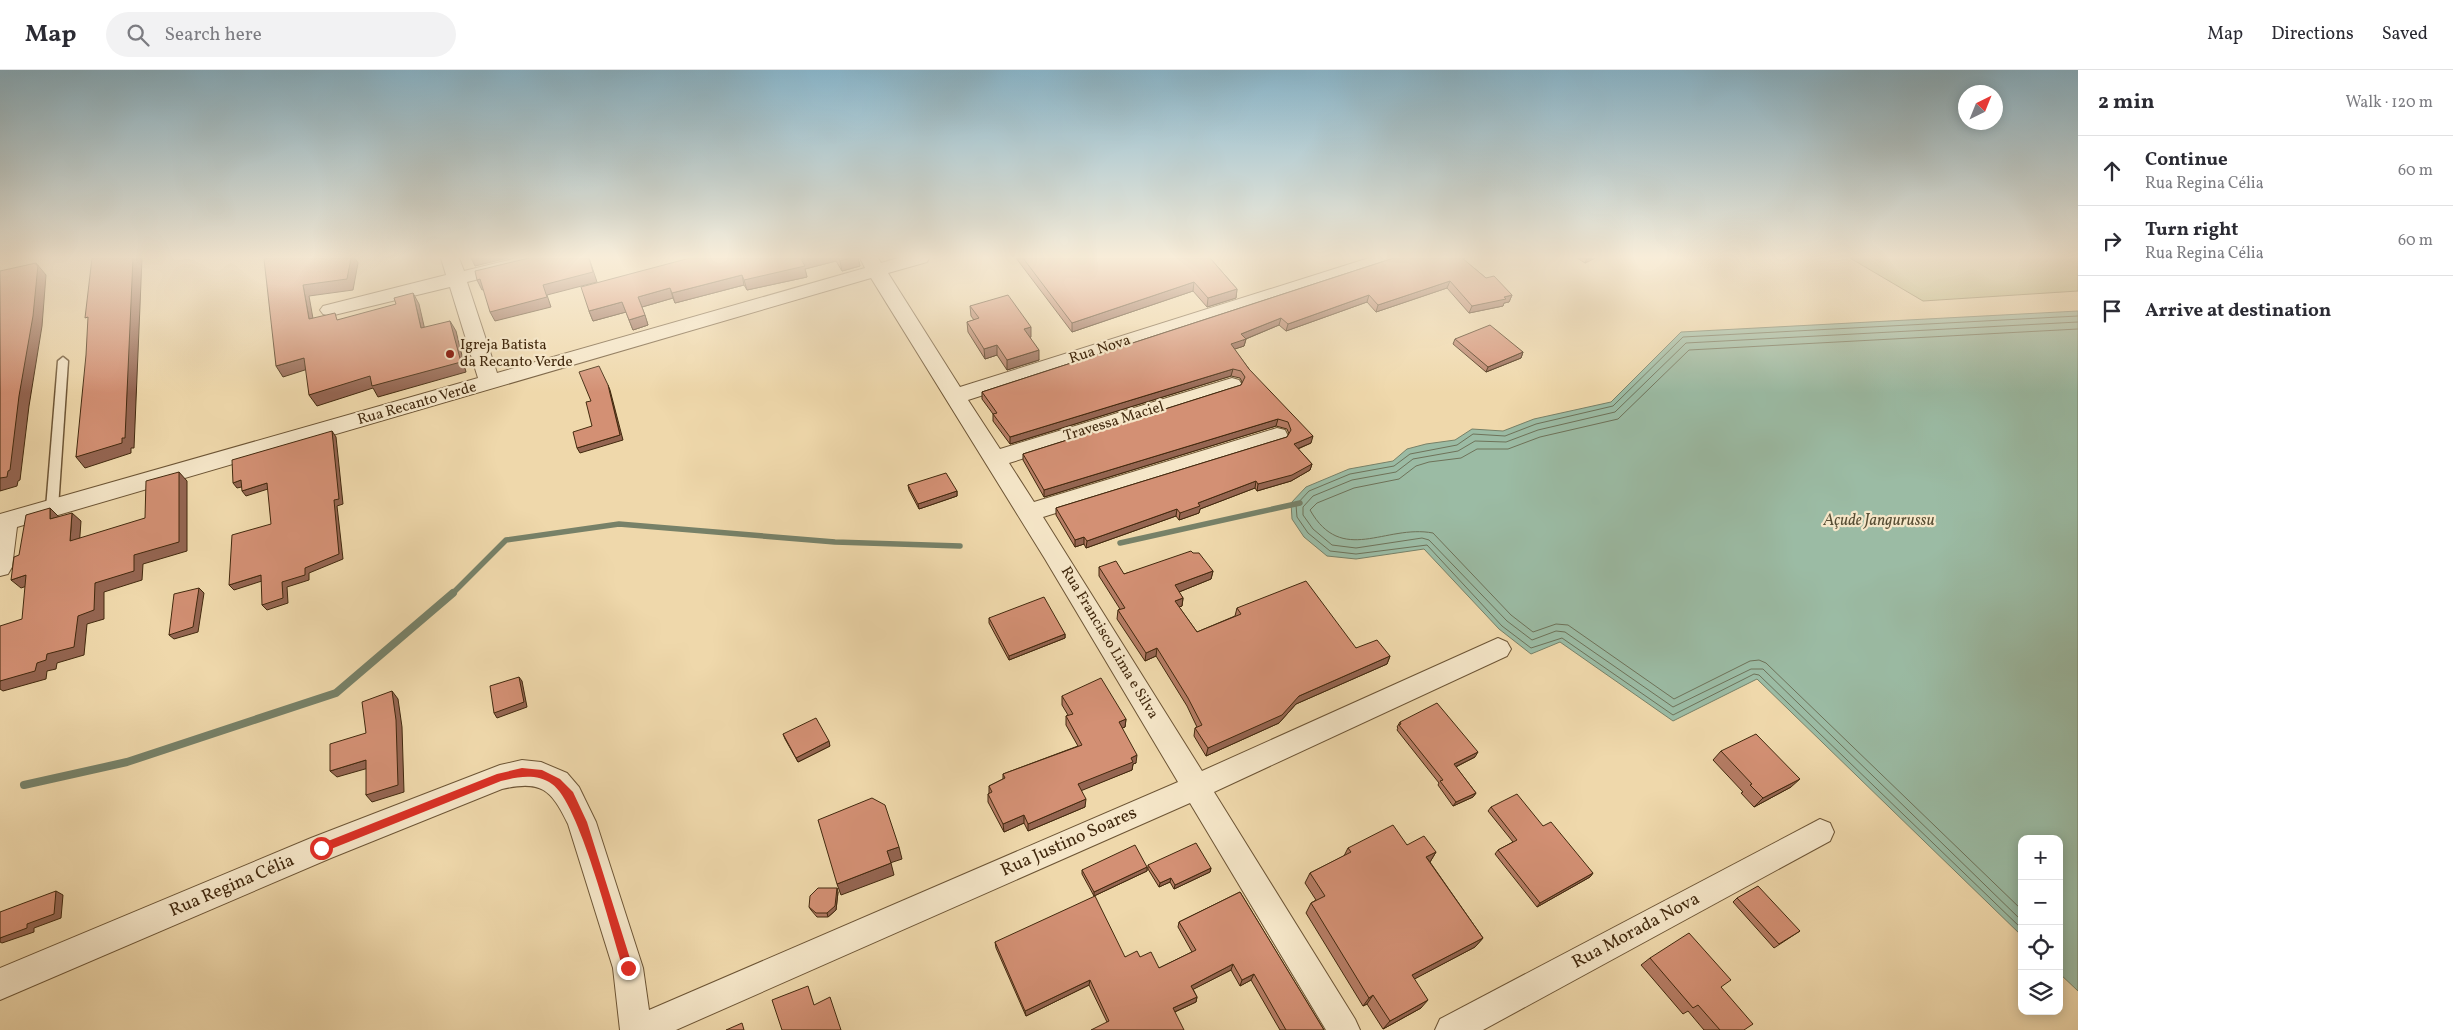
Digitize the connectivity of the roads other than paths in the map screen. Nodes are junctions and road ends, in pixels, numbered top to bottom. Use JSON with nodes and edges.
{"nodes":[{"id":1,"x":359,"y":303,"type":"edge"},
{"id":2,"x":463,"y":303,"type":"edge"},
{"id":3,"x":747,"y":303,"type":"edge"},
{"id":4,"x":896,"y":303,"type":"edge"},
{"id":5,"x":1234,"y":303,"type":"edge"},
{"id":6,"x":330,"y":310,"type":"dead end"},
{"id":7,"x":63,"y":361,"type":"dead end"},
{"id":8,"x":490,"y":383,"type":"junction"},
{"id":9,"x":1232,"y":384,"type":"dead end"},
{"id":10,"x":954,"y":397,"type":"junction"},
{"id":11,"x":1278,"y":436,"type":"dead end"},
{"id":12,"x":995,"y":459,"type":"junction"},
{"id":13,"x":52,"y":508,"type":"junction"},
{"id":14,"x":1027,"y":513,"type":"junction"},
{"id":15,"x":3,"y":522,"type":"edge"},
{"id":16,"x":0,"y":567,"type":"edge"},
{"id":17,"x":1498,"y":650,"type":"dead end"},
{"id":18,"x":1196,"y":787,"type":"junction"},
{"id":19,"x":1820,"y":832,"type":"dead end"},
{"id":20,"x":0,"y":984,"type":"edge"},
{"id":21,"x":638,"y":1030,"type":"edge"},
{"id":22,"x":1344,"y":1030,"type":"edge"},
{"id":23,"x":1451,"y":1030,"type":"edge"}],
"edges":[{"from":1,"to":6,"type":"street"},
{"from":2,"to":8,"type":"street"},
{"from":3,"to":8,"type":"street","name":"Rua Recanto Verde"},
{"from":4,"to":10,"type":"street","name":"Rua Francisco Lima e Silva"},
{"from":5,"to":10,"type":"street","name":"Rua Nova"},
{"from":7,"to":13,"type":"lane"},
{"from":8,"to":13,"type":"street","name":"Rua Recanto Verde"},
{"from":9,"to":12,"type":"street","name":"Travessa Maciel"},
{"from":10,"to":12,"type":"street","name":"Rua Francisco Lima e Silva"},
{"from":11,"to":14,"type":"street"},
{"from":12,"to":14,"type":"street","name":"Rua Francisco Lima e Silva"},
{"from":13,"to":15,"type":"street","name":"Rua Recanto Verde"},
{"from":14,"to":18,"type":"street","name":"Rua Francisco Lima e Silva"},
{"from":15,"to":16,"type":"street"},
{"from":17,"to":18,"type":"street","name":"Rua Justino Soares"},
{"from":18,"to":21,"type":"street","name":"Rua Justino Soares"},
{"from":18,"to":22,"type":"street","name":"Rua Francisco Lima e Silva"},
{"from":19,"to":23,"type":"street","name":"Rua Morada Nova"},
{"from":20,"to":21,"type":"street","name":"Rua Regina Célia"}]}
